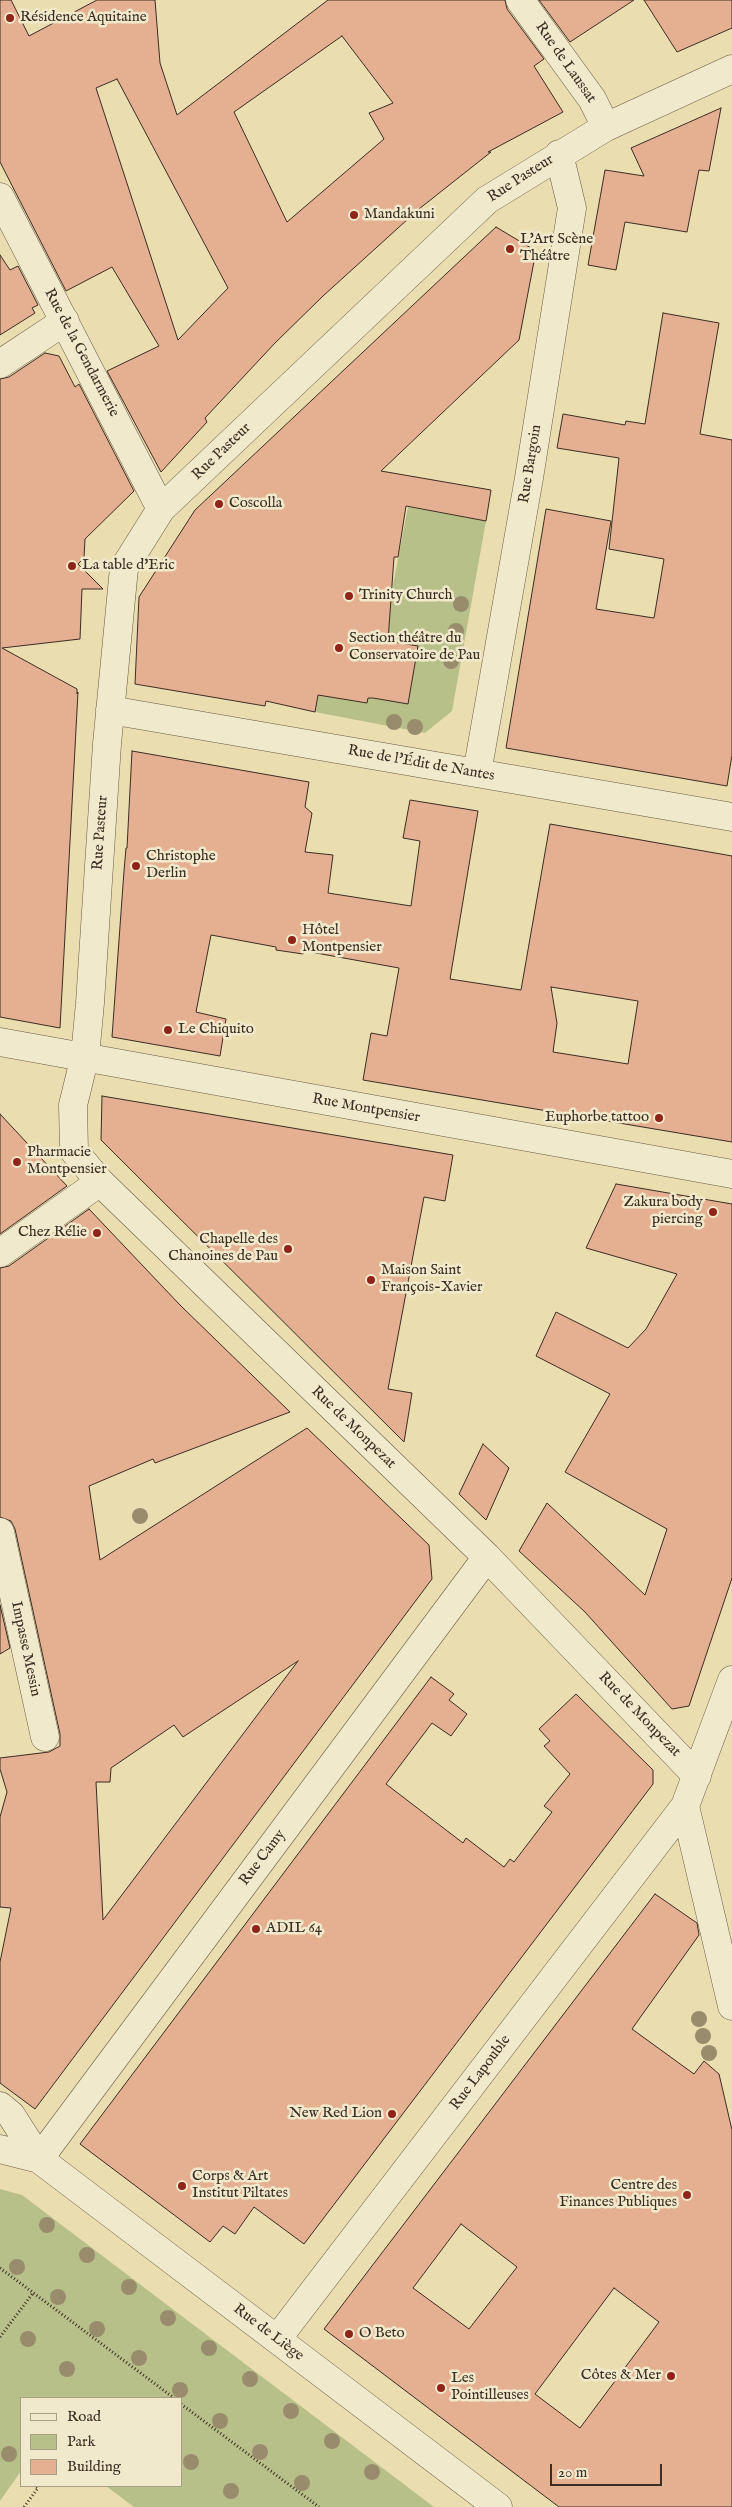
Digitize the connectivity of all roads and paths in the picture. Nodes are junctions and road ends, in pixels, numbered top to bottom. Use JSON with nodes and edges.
{"nodes":[{"id":1,"x":520,"y":0,"type":"edge"},
{"id":2,"x":732,"y":69,"type":"edge"},
{"id":3,"x":606,"y":127,"type":"junction"},
{"id":4,"x":558,"y":154,"type":"junction"},
{"id":5,"x":0,"y":197,"type":"edge"},
{"id":6,"x":65,"y":321,"type":"junction"},
{"id":7,"x":0,"y":364,"type":"edge"},
{"id":8,"x":161,"y":509,"type":"junction"},
{"id":9,"x":110,"y":710,"type":"junction"},
{"id":10,"x":477,"y":773,"type":"junction"},
{"id":11,"x":732,"y":817,"type":"edge"},
{"id":12,"x":0,"y":1042,"type":"edge"},
{"id":13,"x":85,"y":1056,"type":"junction"},
{"id":14,"x":732,"y":1174,"type":"edge"},
{"id":15,"x":100,"y":1182,"type":"junction"},
{"id":16,"x":0,"y":1253,"type":"edge"},
{"id":17,"x":0,"y":1532,"type":"edge"},
{"id":18,"x":487,"y":1557,"type":"junction"},
{"id":19,"x":732,"y":1680,"type":"edge"},
{"id":20,"x":44,"y":1737,"type":"dead end"},
{"id":21,"x":697,"y":1776,"type":"junction"},
{"id":22,"x":685,"y":1806,"type":"junction"},
{"id":23,"x":732,"y":2006,"type":"edge"},
{"id":24,"x":0,"y":2106,"type":"edge"},
{"id":25,"x":0,"y":2149,"type":"edge"},
{"id":26,"x":39,"y":2160,"type":"junction"},
{"id":27,"x":0,"y":2168,"type":"edge"},
{"id":28,"x":0,"y":2268,"type":"edge"},
{"id":29,"x":33,"y":2292,"type":"junction"},
{"id":30,"x":0,"y":2337,"type":"edge"},
{"id":31,"x":276,"y":2340,"type":"junction"},
{"id":32,"x":173,"y":2397,"type":"edge"},
{"id":33,"x":182,"y":2405,"type":"edge"},
{"id":34,"x":36,"y":2487,"type":"edge"},
{"id":35,"x":24,"y":2507,"type":"edge"},
{"id":36,"x":319,"y":2507,"type":"edge"},
{"id":37,"x":498,"y":2507,"type":"edge"}],
"edges":[{"from":1,"to":3,"type":"street","name":"Rue de Laussat"},
{"from":2,"to":3,"type":"street","name":"Rue Pasteur"},
{"from":3,"to":4,"type":"street","name":"Rue Pasteur"},
{"from":4,"to":8,"type":"street","name":"Rue Pasteur"},
{"from":4,"to":10,"type":"street","name":"Rue Bargoin"},
{"from":5,"to":6,"type":"street","name":"Rue de la Gendarmerie"},
{"from":6,"to":7,"type":"street"},
{"from":6,"to":8,"type":"street","name":"Rue de la Gendarmerie"},
{"from":8,"to":9,"type":"street","name":"Rue Pasteur"},
{"from":9,"to":10,"type":"street","name":"Rue de l'Édit de Nantes"},
{"from":9,"to":13,"type":"street","name":"Rue Pasteur"},
{"from":10,"to":11,"type":"street","name":"Rue de l'Édit de Nantes"},
{"from":12,"to":13,"type":"street","name":"Rue Montpensier"},
{"from":13,"to":14,"type":"street","name":"Rue Montpensier"},
{"from":13,"to":15,"type":"street","name":"Rue de Monpezat"},
{"from":15,"to":16,"type":"street"},
{"from":15,"to":18,"type":"street","name":"Rue de Monpezat"},
{"from":17,"to":20,"type":"street","name":"Impasse Messin"},
{"from":18,"to":21,"type":"street","name":"Rue de Monpezat"},
{"from":18,"to":26,"type":"street","name":"Rue Camy"},
{"from":19,"to":21,"type":"street","name":"Rue Lapouble"},
{"from":21,"to":22,"type":"street","name":"Rue Lapouble"},
{"from":22,"to":23,"type":"street"},
{"from":22,"to":31,"type":"street","name":"Rue Lapouble"},
{"from":24,"to":26,"type":"street","name":"Rue de Liège"},
{"from":25,"to":26,"type":"street","name":"Rue de Liège"},
{"from":26,"to":27,"type":"street"},
{"from":26,"to":31,"type":"street","name":"Rue de Liège"},
{"from":28,"to":29,"type":"path"},
{"from":29,"to":30,"type":"path"},
{"from":29,"to":32,"type":"path"},
{"from":31,"to":37,"type":"street","name":"Rue de Liège"},
{"from":33,"to":36,"type":"path"},
{"from":34,"to":35,"type":"path"}]}
